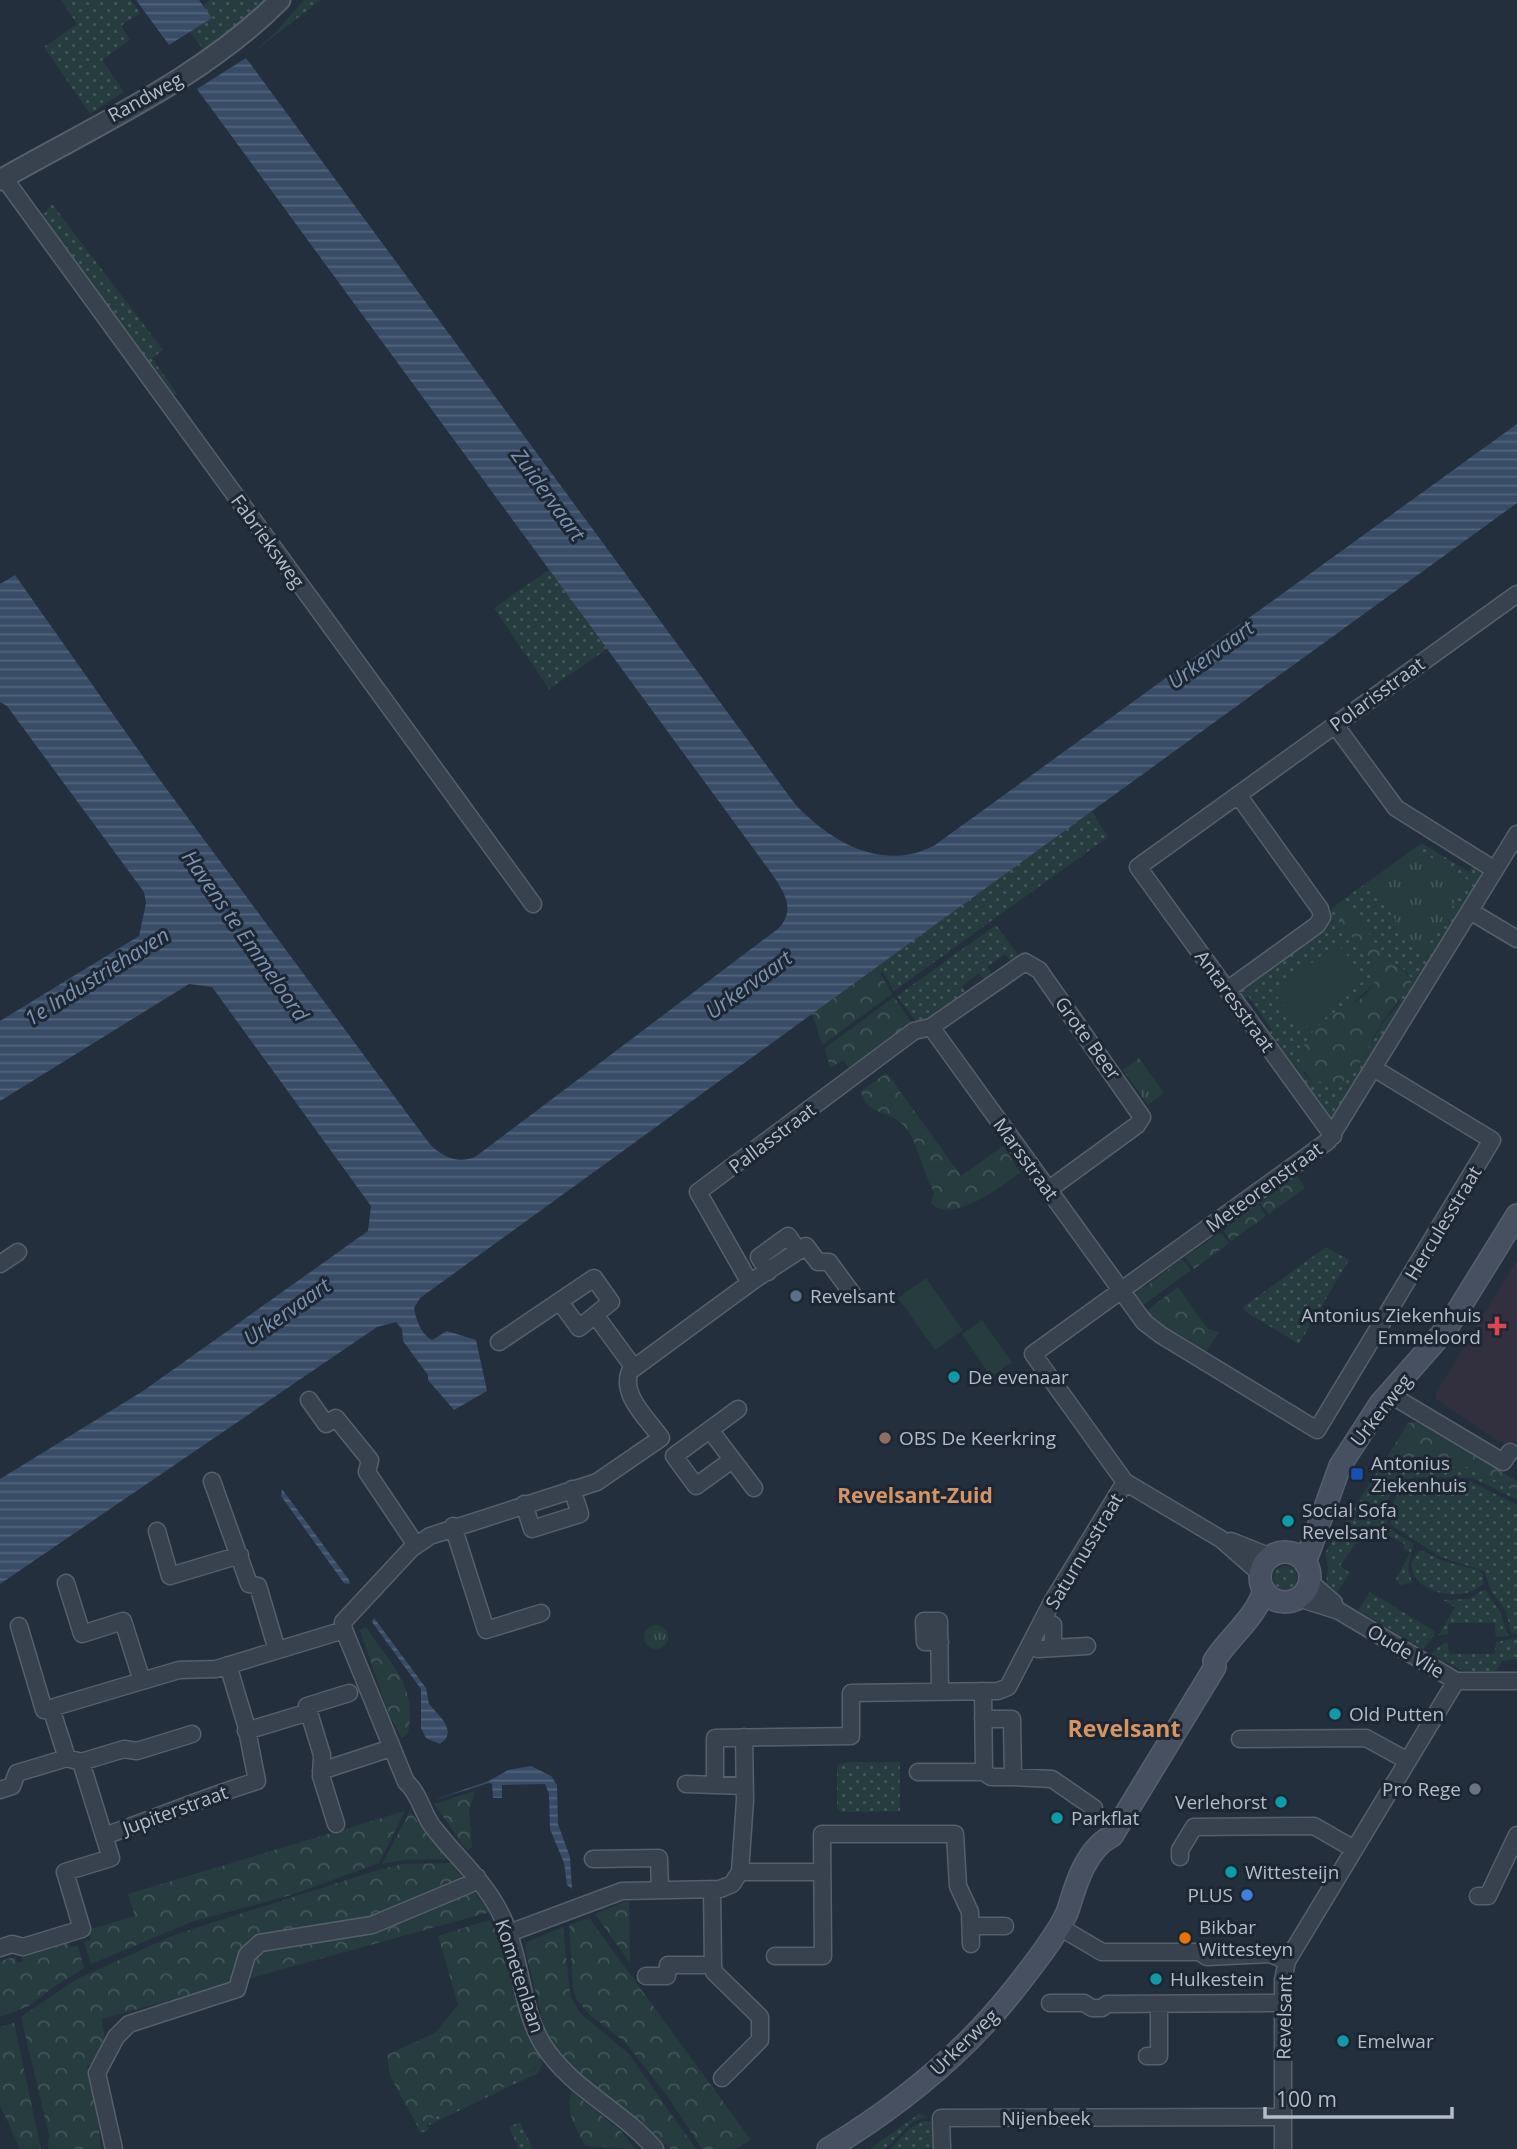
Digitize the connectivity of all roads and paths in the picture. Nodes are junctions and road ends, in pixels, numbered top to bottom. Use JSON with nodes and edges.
{"nodes":[{"id":1,"x":279,"y":0,"type":"edge"},
{"id":2,"x":2,"y":179,"type":"edge"},
{"id":3,"x":1517,"y":594,"type":"edge"},
{"id":4,"x":1335,"y":725,"type":"junction"},
{"id":5,"x":1238,"y":795,"type":"junction"},
{"id":6,"x":1517,"y":834,"type":"edge"},
{"id":7,"x":1138,"y":867,"type":"joint"},
{"id":8,"x":1495,"y":870,"type":"junction"},
{"id":9,"x":533,"y":904,"type":"dead end"},
{"id":10,"x":1471,"y":911,"type":"junction"},
{"id":11,"x":1517,"y":939,"type":"edge"},
{"id":12,"x":1227,"y":990,"type":"junction"},
{"id":13,"x":931,"y":1027,"type":"junction"},
{"id":14,"x":1375,"y":1069,"type":"junction"},
{"id":15,"x":1332,"y":1136,"type":"junction"},
{"id":16,"x":1048,"y":1190,"type":"junction"},
{"id":17,"x":1517,"y":1214,"type":"edge"},
{"id":18,"x":18,"y":1252,"type":"dead end"},
{"id":19,"x":0,"y":1264,"type":"edge"},
{"id":20,"x":750,"y":1283,"type":"junction"},
{"id":21,"x":1120,"y":1291,"type":"junction"},
{"id":22,"x":854,"y":1296,"type":"dead end"},
{"id":23,"x":560,"y":1302,"type":"junction"},
{"id":24,"x":596,"y":1316,"type":"junction"},
{"id":25,"x":499,"y":1342,"type":"dead end"},
{"id":26,"x":634,"y":1368,"type":"junction"},
{"id":27,"x":1389,"y":1394,"type":"junction"},
{"id":28,"x":309,"y":1401,"type":"dead end"},
{"id":29,"x":738,"y":1409,"type":"dead end"},
{"id":30,"x":710,"y":1430,"type":"junction"},
{"id":31,"x":658,"y":1440,"type":"junction"},
{"id":32,"x":1510,"y":1452,"type":"dead end"},
{"id":33,"x":674,"y":1456,"type":"junction"},
{"id":34,"x":732,"y":1460,"type":"junction"},
{"id":35,"x":212,"y":1481,"type":"dead end"},
{"id":36,"x":1125,"y":1482,"type":"junction"},
{"id":37,"x":754,"y":1488,"type":"dead end"},
{"id":38,"x":572,"y":1489,"type":"junction"},
{"id":39,"x":524,"y":1504,"type":"junction"},
{"id":40,"x":453,"y":1527,"type":"junction"},
{"id":41,"x":157,"y":1531,"type":"dead end"},
{"id":42,"x":416,"y":1545,"type":"junction"},
{"id":43,"x":240,"y":1555,"type":"junction"},
{"id":44,"x":1285,"y":1577,"type":"junction"},
{"id":45,"x":66,"y":1583,"type":"dead end"},
{"id":46,"x":541,"y":1612,"type":"dead end"},
{"id":47,"x":1044,"y":1619,"type":"junction"},
{"id":48,"x":19,"y":1626,"type":"dead end"},
{"id":49,"x":344,"y":1630,"type":"junction"},
{"id":50,"x":940,"y":1642,"type":"dead end"},
{"id":51,"x":1030,"y":1645,"type":"junction"},
{"id":52,"x":1053,"y":1646,"type":"junction"},
{"id":53,"x":1087,"y":1646,"type":"dead end"},
{"id":54,"x":277,"y":1650,"type":"junction"},
{"id":55,"x":228,"y":1665,"type":"junction"},
{"id":56,"x":142,"y":1681,"type":"junction"},
{"id":57,"x":1456,"y":1681,"type":"junction"},
{"id":58,"x":1517,"y":1681,"type":"edge"},
{"id":59,"x":983,"y":1691,"type":"junction"},
{"id":60,"x":940,"y":1692,"type":"junction"},
{"id":61,"x":349,"y":1693,"type":"dead end"},
{"id":62,"x":51,"y":1708,"type":"junction"},
{"id":63,"x":309,"y":1712,"type":"junction"},
{"id":64,"x":983,"y":1719,"type":"junction"},
{"id":65,"x":246,"y":1731,"type":"junction"},
{"id":66,"x":192,"y":1734,"type":"dead end"},
{"id":67,"x":744,"y":1737,"type":"junction"},
{"id":68,"x":1240,"y":1739,"type":"dead end"},
{"id":69,"x":391,"y":1748,"type":"junction"},
{"id":70,"x":74,"y":1760,"type":"junction"},
{"id":71,"x":1408,"y":1761,"type":"junction"},
{"id":72,"x":321,"y":1771,"type":"junction"},
{"id":73,"x":918,"y":1772,"type":"dead end"},
{"id":74,"x":984,"y":1772,"type":"junction"},
{"id":75,"x":1013,"y":1777,"type":"junction"},
{"id":76,"x":686,"y":1784,"type":"dead end"},
{"id":77,"x":715,"y":1784,"type":"junction"},
{"id":78,"x":745,"y":1786,"type":"junction"},
{"id":79,"x":0,"y":1790,"type":"edge"},
{"id":80,"x":1094,"y":1808,"type":"dead end"},
{"id":81,"x":336,"y":1824,"type":"dead end"},
{"id":82,"x":1517,"y":1835,"type":"edge"},
{"id":83,"x":104,"y":1836,"type":"junction"},
{"id":84,"x":1354,"y":1849,"type":"junction"},
{"id":85,"x":1180,"y":1857,"type":"dead end"},
{"id":86,"x":593,"y":1859,"type":"dead end"},
{"id":87,"x":1511,"y":1862,"type":"edge"},
{"id":88,"x":740,"y":1872,"type":"junction"},
{"id":89,"x":822,"y":1872,"type":"junction"},
{"id":90,"x":477,"y":1877,"type":"junction"},
{"id":91,"x":712,"y":1889,"type":"junction"},
{"id":92,"x":660,"y":1890,"type":"junction"},
{"id":93,"x":1478,"y":1896,"type":"dead end"},
{"id":94,"x":971,"y":1926,"type":"junction"},
{"id":95,"x":1005,"y":1926,"type":"dead end"},
{"id":96,"x":1058,"y":1926,"type":"junction"},
{"id":97,"x":509,"y":1933,"type":"junction"},
{"id":98,"x":971,"y":1944,"type":"dead end"},
{"id":99,"x":0,"y":1948,"type":"edge"},
{"id":100,"x":775,"y":1956,"type":"dead end"},
{"id":101,"x":1287,"y":1961,"type":"junction"},
{"id":102,"x":713,"y":1965,"type":"junction"},
{"id":103,"x":646,"y":1976,"type":"dead end"},
{"id":104,"x":1050,"y":2003,"type":"dead end"},
{"id":105,"x":1283,"y":2003,"type":"junction"},
{"id":106,"x":1159,"y":2004,"type":"junction"},
{"id":107,"x":1147,"y":2056,"type":"dead end"},
{"id":108,"x":722,"y":2078,"type":"dead end"},
{"id":109,"x":1283,"y":2116,"type":"junction"},
{"id":110,"x":114,"y":2149,"type":"edge"},
{"id":111,"x":655,"y":2149,"type":"edge"},
{"id":112,"x":828,"y":2149,"type":"edge"},
{"id":113,"x":942,"y":2149,"type":"edge"},
{"id":114,"x":1283,"y":2149,"type":"edge"}],
"edges":[{"from":1,"to":2,"type":"street","name":"Randweg"},
{"from":2,"to":9,"type":"street","name":"Fabrieksweg"},
{"from":3,"to":4,"type":"street","name":"Polarisstraat"},
{"from":4,"to":5,"type":"street","name":"Polarisstraat"},
{"from":4,"to":8,"type":"street"},
{"from":5,"to":7,"type":"street","name":"Polarisstraat"},
{"from":5,"to":12,"type":"street"},
{"from":6,"to":8,"type":"street","name":"Meteorenstraat"},
{"from":7,"to":12,"type":"street","name":"Antaresstraat"},
{"from":8,"to":10,"type":"street","name":"Meteorenstraat"},
{"from":10,"to":11,"type":"street"},
{"from":10,"to":14,"type":"street","name":"Meteorenstraat"},
{"from":12,"to":15,"type":"street","name":"Antaresstraat"},
{"from":13,"to":16,"type":"street","name":"Marsstraat"},
{"from":13,"to":16,"type":"street","name":"Grote Beer"},
{"from":13,"to":20,"type":"street","name":"Pallasstraat"},
{"from":14,"to":15,"type":"street","name":"Meteorenstraat"},
{"from":14,"to":21,"type":"street","name":"Herculesstraat"},
{"from":15,"to":21,"type":"street","name":"Meteorenstraat"},
{"from":16,"to":21,"type":"street","name":"Marsstraat"},
{"from":17,"to":27,"type":"main road","name":"Urkerweg"},
{"from":18,"to":19,"type":"street"},
{"from":20,"to":22,"type":"street"},
{"from":20,"to":26,"type":"street"},
{"from":21,"to":36,"type":"street","name":"Meteorenstraat"},
{"from":23,"to":24,"type":"street"},
{"from":23,"to":24,"type":"street"},
{"from":23,"to":25,"type":"street"},
{"from":24,"to":26,"type":"street"},
{"from":26,"to":31,"type":"street"},
{"from":27,"to":32,"type":"street"},
{"from":27,"to":44,"type":"main road","name":"Urkerweg"},
{"from":28,"to":42,"type":"street"},
{"from":29,"to":30,"type":"street"},
{"from":30,"to":33,"type":"street"},
{"from":30,"to":34,"type":"street"},
{"from":31,"to":33,"type":"street"},
{"from":31,"to":38,"type":"street"},
{"from":33,"to":34,"type":"street"},
{"from":34,"to":37,"type":"street"},
{"from":35,"to":43,"type":"street"},
{"from":36,"to":44,"type":"street","name":"Oude Vlie"},
{"from":36,"to":47,"type":"street","name":"Saturnusstraat"},
{"from":38,"to":39,"type":"street"},
{"from":38,"to":39,"type":"street"},
{"from":39,"to":40,"type":"street"},
{"from":40,"to":42,"type":"street"},
{"from":40,"to":46,"type":"street"},
{"from":41,"to":43,"type":"street"},
{"from":42,"to":49,"type":"street"},
{"from":43,"to":54,"type":"street"},
{"from":44,"to":57,"type":"street","name":"Oude Vlie"},
{"from":44,"to":96,"type":"main road","name":"Urkerweg"},
{"from":45,"to":56,"type":"street"},
{"from":47,"to":51,"type":"street","name":"Saturnusstraat"},
{"from":47,"to":52,"type":"street","name":"Saturnusstraat"},
{"from":48,"to":62,"type":"street"},
{"from":49,"to":54,"type":"street"},
{"from":49,"to":69,"type":"street","name":"Kometenlaan"},
{"from":50,"to":60,"type":"street"},
{"from":51,"to":52,"type":"street"},
{"from":51,"to":59,"type":"street","name":"Saturnusstraat"},
{"from":52,"to":53,"type":"street"},
{"from":54,"to":55,"type":"street"},
{"from":55,"to":56,"type":"street"},
{"from":55,"to":65,"type":"street","name":"Jupiterstraat"},
{"from":56,"to":62,"type":"street"},
{"from":57,"to":58,"type":"street","name":"Oude Vlie"},
{"from":57,"to":71,"type":"street","name":"Revelsant"},
{"from":59,"to":60,"type":"street","name":"Saturnusstraat"},
{"from":59,"to":64,"type":"street"},
{"from":60,"to":67,"type":"street","name":"Saturnusstraat"},
{"from":61,"to":63,"type":"street"},
{"from":62,"to":70,"type":"street"},
{"from":63,"to":65,"type":"street"},
{"from":63,"to":72,"type":"street"},
{"from":64,"to":74,"type":"street"},
{"from":64,"to":75,"type":"street"},
{"from":65,"to":83,"type":"street","name":"Jupiterstraat"},
{"from":66,"to":70,"type":"street"},
{"from":67,"to":77,"type":"street","name":"Saturnusstraat"},
{"from":67,"to":78,"type":"street"},
{"from":68,"to":71,"type":"street"},
{"from":69,"to":72,"type":"street"},
{"from":69,"to":90,"type":"street","name":"Kometenlaan"},
{"from":70,"to":79,"type":"street"},
{"from":70,"to":83,"type":"street"},
{"from":71,"to":84,"type":"street","name":"Revelsant"},
{"from":72,"to":81,"type":"street"},
{"from":73,"to":74,"type":"street"},
{"from":74,"to":75,"type":"street"},
{"from":75,"to":80,"type":"street"},
{"from":76,"to":77,"type":"street"},
{"from":77,"to":78,"type":"street"},
{"from":78,"to":88,"type":"street"},
{"from":82,"to":87,"type":"street"},
{"from":83,"to":99,"type":"street","name":"Jupiterstraat"},
{"from":84,"to":85,"type":"street"},
{"from":84,"to":101,"type":"street","name":"Revelsant"},
{"from":86,"to":92,"type":"street"},
{"from":87,"to":93,"type":"street"},
{"from":88,"to":89,"type":"street"},
{"from":88,"to":91,"type":"street"},
{"from":89,"to":94,"type":"street"},
{"from":89,"to":100,"type":"street"},
{"from":90,"to":97,"type":"street","name":"Kometenlaan"},
{"from":90,"to":110,"type":"street"},
{"from":91,"to":92,"type":"street"},
{"from":91,"to":102,"type":"street"},
{"from":92,"to":97,"type":"street"},
{"from":94,"to":95,"type":"street"},
{"from":94,"to":98,"type":"street"},
{"from":96,"to":101,"type":"street"},
{"from":96,"to":112,"type":"main road","name":"Urkerweg"},
{"from":97,"to":111,"type":"street","name":"Kometenlaan"},
{"from":101,"to":105,"type":"street","name":"Revelsant"},
{"from":102,"to":103,"type":"street"},
{"from":102,"to":108,"type":"street"},
{"from":104,"to":106,"type":"street"},
{"from":105,"to":106,"type":"street"},
{"from":105,"to":109,"type":"street","name":"Revelsant"},
{"from":106,"to":107,"type":"street"},
{"from":109,"to":113,"type":"street","name":"Nijenbeek"},
{"from":109,"to":114,"type":"street","name":"Revelsant"}]}
